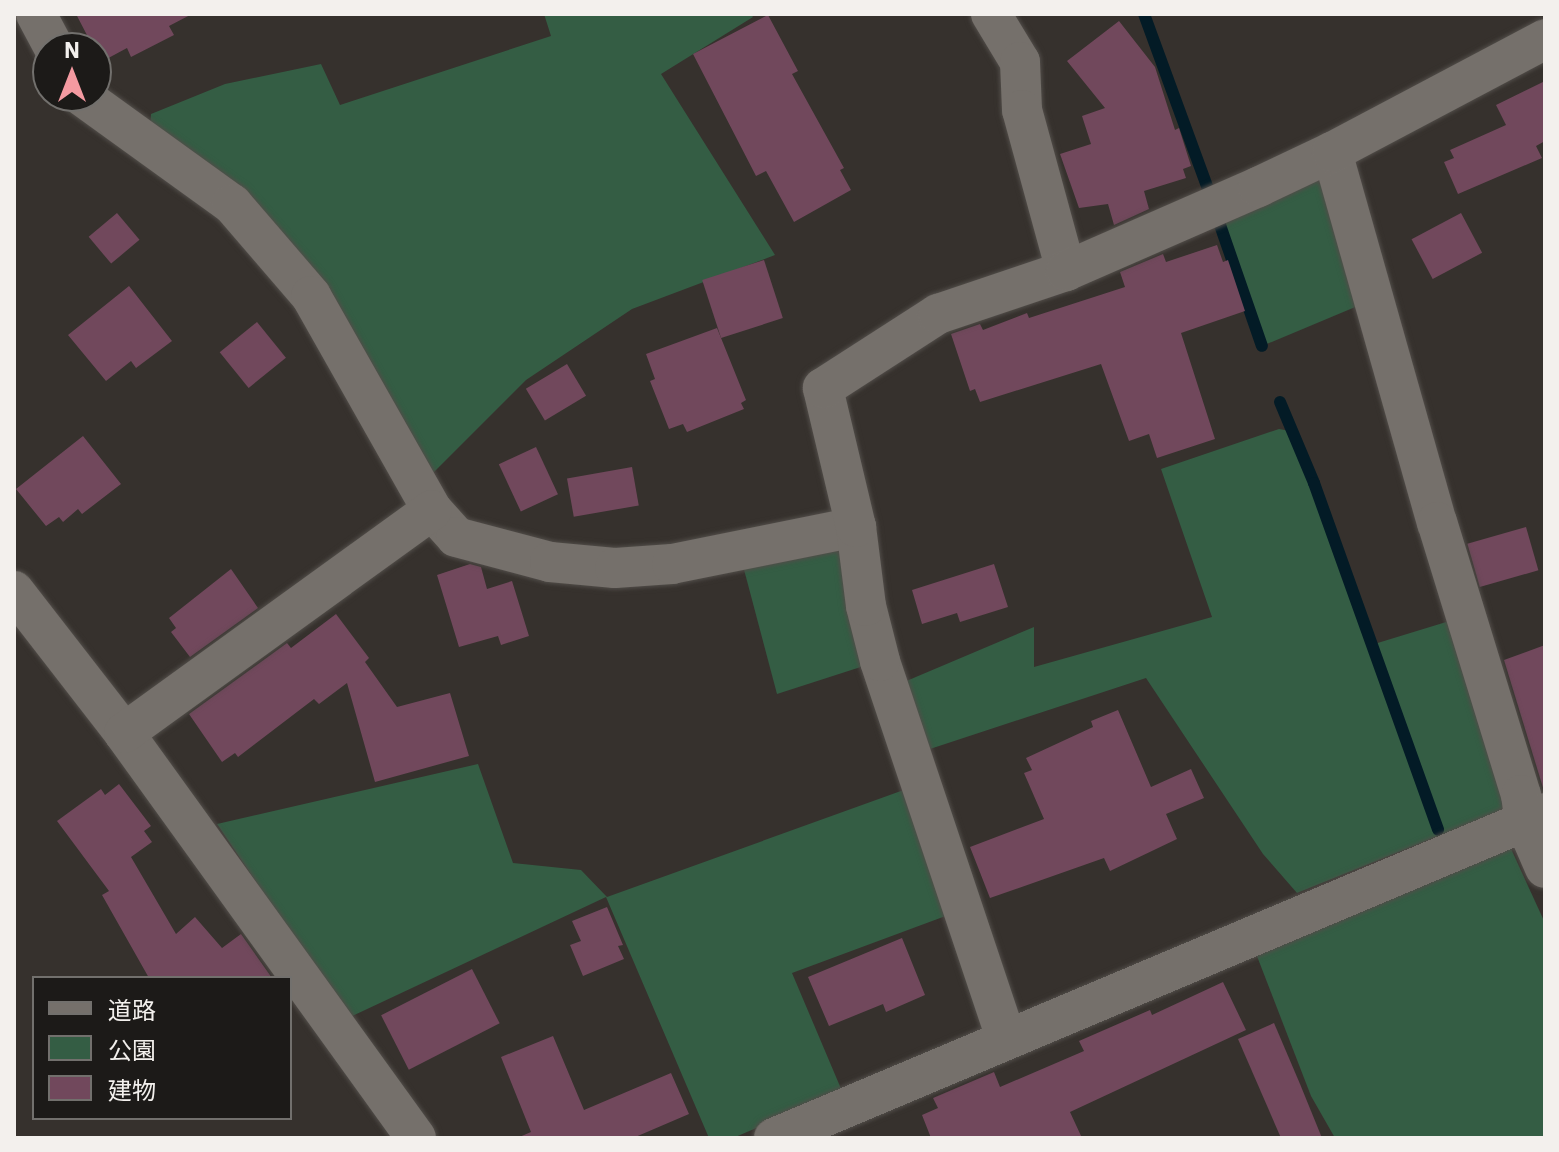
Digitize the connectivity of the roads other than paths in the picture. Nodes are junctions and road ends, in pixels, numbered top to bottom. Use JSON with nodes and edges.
{"nodes":[{"id":1,"x":36,"y":14,"type":"edge"},
{"id":2,"x":991,"y":14,"type":"edge"},
{"id":3,"x":46,"y":32,"type":"edge"},
{"id":4,"x":1545,"y":39,"type":"edge"},
{"id":5,"x":104,"y":112,"type":"edge"},
{"id":6,"x":1332,"y":152,"type":"junction"},
{"id":7,"x":1066,"y":271,"type":"junction"},
{"id":8,"x":432,"y":510,"type":"junction"},
{"id":9,"x":856,"y":527,"type":"junction"},
{"id":10,"x":14,"y":591,"type":"edge"},
{"id":11,"x":124,"y":733,"type":"junction"},
{"id":12,"x":1535,"y":818,"type":"edge"},
{"id":13,"x":1545,"y":868,"type":"edge"},
{"id":14,"x":1006,"y":1038,"type":"junction"},
{"id":15,"x":416,"y":1138,"type":"edge"},
{"id":16,"x":774,"y":1138,"type":"edge"}],
"edges":[{"from":1,"to":3,"type":"street"},
{"from":2,"to":7,"type":"street"},
{"from":4,"to":6,"type":"street"},
{"from":5,"to":8,"type":"street"},
{"from":6,"to":7,"type":"street"},
{"from":6,"to":12,"type":"street"},
{"from":7,"to":9,"type":"street"},
{"from":8,"to":9,"type":"street"},
{"from":8,"to":11,"type":"street"},
{"from":9,"to":14,"type":"street"},
{"from":10,"to":11,"type":"street"},
{"from":11,"to":15,"type":"street"},
{"from":12,"to":13,"type":"street"},
{"from":12,"to":14,"type":"street"},
{"from":14,"to":16,"type":"street"}]}
